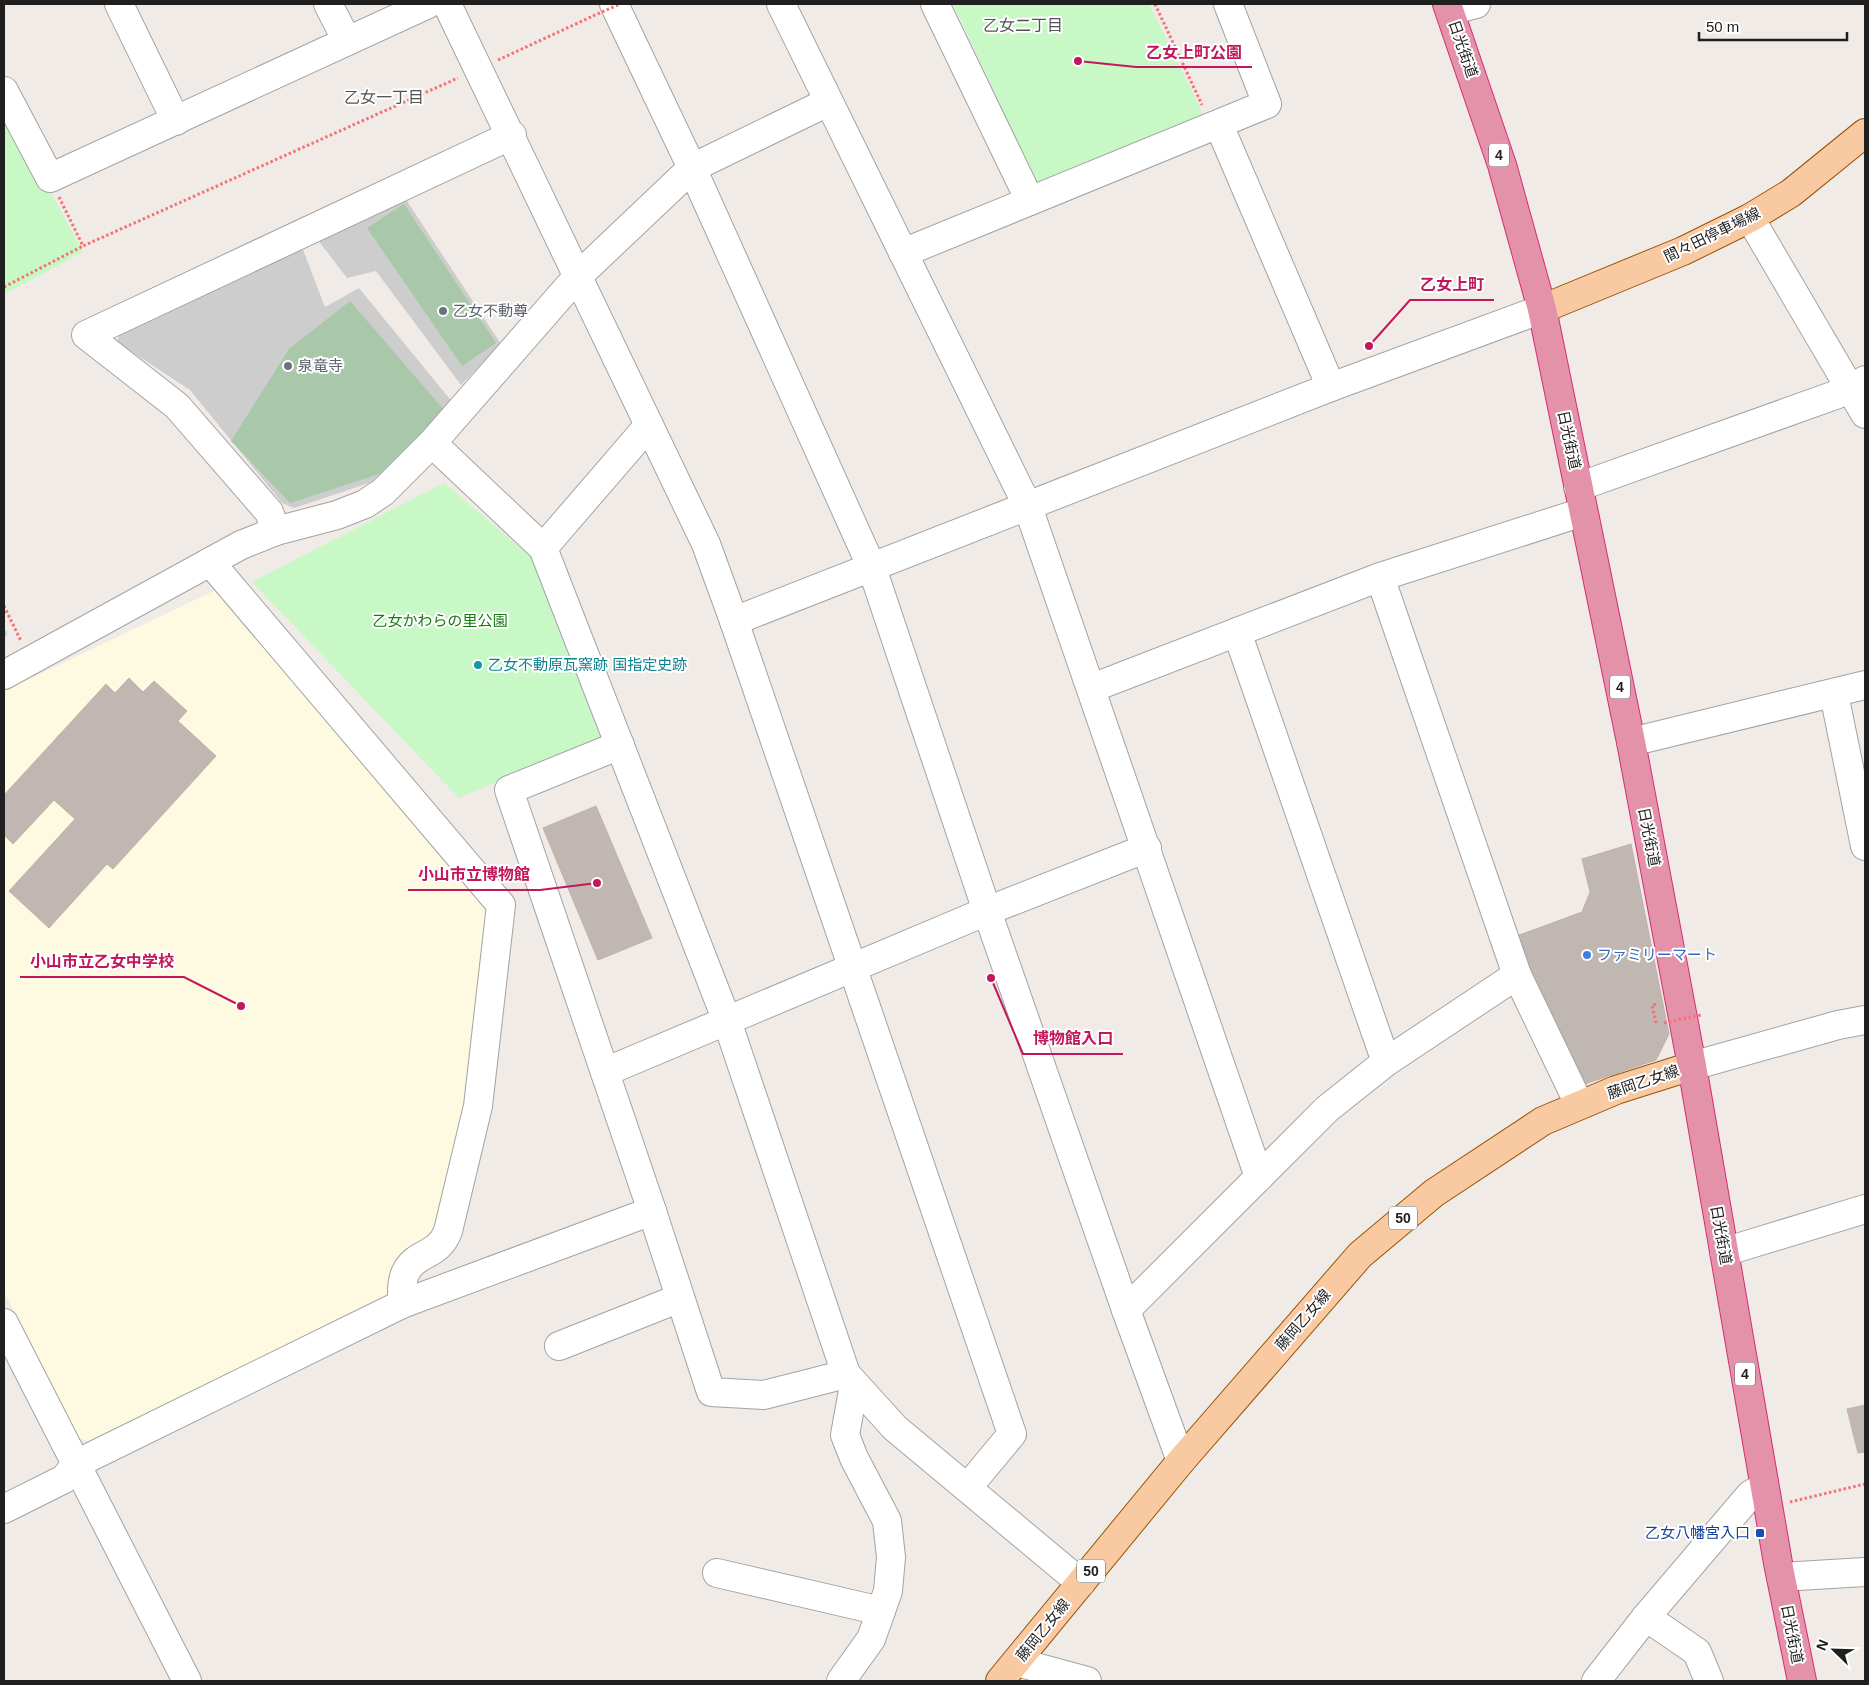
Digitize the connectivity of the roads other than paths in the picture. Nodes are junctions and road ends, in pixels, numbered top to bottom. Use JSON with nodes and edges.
{"nodes":[{"id":1,"x":119,"y":4,"type":"edge"},
{"id":2,"x":328,"y":4,"type":"edge"},
{"id":3,"x":428,"y":4,"type":"edge"},
{"id":4,"x":447,"y":4,"type":"edge"},
{"id":5,"x":781,"y":4,"type":"edge"},
{"id":6,"x":935,"y":4,"type":"edge"},
{"id":7,"x":1228,"y":4,"type":"edge"},
{"id":8,"x":1476,"y":4,"type":"edge"},
{"id":9,"x":1448,"y":7,"type":"edge"},
{"id":10,"x":603,"y":10,"type":"edge"},
{"id":11,"x":347,"y":42,"type":"junction"},
{"id":12,"x":4,"y":92,"type":"edge"},
{"id":13,"x":828,"y":102,"type":"junction"},
{"id":14,"x":176,"y":121,"type":"junction"},
{"id":15,"x":1216,"y":126,"type":"junction"},
{"id":16,"x":1865,"y":133,"type":"edge"},
{"id":17,"x":512,"y":135,"type":"junction"},
{"id":18,"x":692,"y":168,"type":"junction"},
{"id":19,"x":1030,"y":202,"type":"junction"},
{"id":20,"x":1750,"y":218,"type":"junction"},
{"id":21,"x":903,"y":253,"type":"junction"},
{"id":22,"x":577,"y":277,"type":"junction"},
{"id":23,"x":1542,"y":309,"type":"junction"},
{"id":24,"x":1859,"y":385,"type":"edge"},
{"id":25,"x":1331,"y":387,"type":"junction"},
{"id":26,"x":1865,"y":414,"type":"edge"},
{"id":27,"x":649,"y":425,"type":"junction"},
{"id":28,"x":432,"y":443,"type":"junction"},
{"id":29,"x":1581,"y":499,"type":"junction"},
{"id":30,"x":1028,"y":507,"type":"junction"},
{"id":31,"x":276,"y":531,"type":"junction"},
{"id":32,"x":543,"y":548,"type":"junction"},
{"id":33,"x":210,"y":562,"type":"junction"},
{"id":34,"x":872,"y":568,"type":"junction"},
{"id":35,"x":1380,"y":577,"type":"junction"},
{"id":36,"x":734,"y":621,"type":"junction"},
{"id":37,"x":1238,"y":632,"type":"junction"},
{"id":38,"x":4,"y":674,"type":"edge"},
{"id":39,"x":1865,"y":685,"type":"edge"},
{"id":40,"x":1092,"y":688,"type":"junction"},
{"id":41,"x":1834,"y":694,"type":"junction"},
{"id":42,"x":1631,"y":742,"type":"junction"},
{"id":43,"x":620,"y":745,"type":"junction"},
{"id":44,"x":1865,"y":846,"type":"edge"},
{"id":45,"x":1147,"y":848,"type":"junction"},
{"id":46,"x":987,"y":911,"type":"junction"},
{"id":47,"x":851,"y":968,"type":"junction"},
{"id":48,"x":1517,"y":975,"type":"junction"},
{"id":49,"x":1865,"y":1020,"type":"edge"},
{"id":50,"x":727,"y":1021,"type":"junction"},
{"id":51,"x":1386,"y":1062,"type":"junction"},
{"id":52,"x":1692,"y":1066,"type":"junction"},
{"id":53,"x":604,"y":1072,"type":"junction"},
{"id":54,"x":1579,"y":1104,"type":"junction"},
{"id":55,"x":1259,"y":1177,"type":"junction"},
{"id":56,"x":1865,"y":1210,"type":"edge"},
{"id":57,"x":652,"y":1211,"type":"junction"},
{"id":58,"x":1724,"y":1252,"type":"junction"},
{"id":59,"x":680,"y":1298,"type":"junction"},
{"id":60,"x":402,"y":1304,"type":"junction"},
{"id":61,"x":1126,"y":1310,"type":"junction"},
{"id":62,"x":4,"y":1323,"type":"edge"},
{"id":63,"x":559,"y":1346,"type":"dead end"},
{"id":64,"x":850,"y":1379,"type":"junction"},
{"id":65,"x":1181,"y":1461,"type":"junction"},
{"id":66,"x":76,"y":1464,"type":"junction"},
{"id":67,"x":968,"y":1487,"type":"junction"},
{"id":68,"x":1766,"y":1496,"type":"junction"},
{"id":69,"x":4,"y":1509,"type":"edge"},
{"id":70,"x":1865,"y":1572,"type":"edge"},
{"id":71,"x":717,"y":1573,"type":"dead end"},
{"id":72,"x":1781,"y":1577,"type":"junction"},
{"id":73,"x":1081,"y":1582,"type":"junction"},
{"id":74,"x":881,"y":1611,"type":"junction"},
{"id":75,"x":1646,"y":1617,"type":"junction"},
{"id":76,"x":1009,"y":1672,"type":"edge"},
{"id":77,"x":186,"y":1681,"type":"edge"},
{"id":78,"x":841,"y":1681,"type":"edge"},
{"id":79,"x":1087,"y":1681,"type":"edge"},
{"id":80,"x":1596,"y":1681,"type":"edge"},
{"id":81,"x":1709,"y":1681,"type":"edge"},
{"id":82,"x":1802,"y":1681,"type":"edge"}],
"edges":[{"from":1,"to":14,"type":"street"},
{"from":2,"to":11,"type":"street"},
{"from":3,"to":11,"type":"street"},
{"from":4,"to":17,"type":"street"},
{"from":5,"to":13,"type":"street"},
{"from":6,"to":19,"type":"street"},
{"from":7,"to":15,"type":"street"},
{"from":8,"to":9,"type":"street"},
{"from":9,"to":23,"type":"highway","name":"日光街道","number":"4"},
{"from":10,"to":18,"type":"street"},
{"from":11,"to":14,"type":"street"},
{"from":12,"to":14,"type":"street"},
{"from":13,"to":18,"type":"street"},
{"from":13,"to":21,"type":"street"},
{"from":15,"to":19,"type":"street"},
{"from":15,"to":25,"type":"street"},
{"from":16,"to":20,"type":"main road","name":"間々田停車場線"},
{"from":17,"to":22,"type":"street"},
{"from":17,"to":31,"type":"street"},
{"from":18,"to":22,"type":"street"},
{"from":18,"to":34,"type":"street"},
{"from":19,"to":21,"type":"street"},
{"from":20,"to":23,"type":"main road","name":"間々田停車場線"},
{"from":20,"to":24,"type":"street"},
{"from":21,"to":30,"type":"street"},
{"from":22,"to":27,"type":"street"},
{"from":22,"to":28,"type":"street"},
{"from":23,"to":25,"type":"street"},
{"from":23,"to":29,"type":"highway","name":"日光街道","number":"4"},
{"from":24,"to":26,"type":"street"},
{"from":24,"to":29,"type":"street"},
{"from":25,"to":30,"type":"street"},
{"from":27,"to":32,"type":"street"},
{"from":27,"to":36,"type":"street"},
{"from":28,"to":31,"type":"street"},
{"from":28,"to":32,"type":"street"},
{"from":29,"to":35,"type":"street"},
{"from":29,"to":42,"type":"highway","name":"日光街道","number":"4"},
{"from":30,"to":34,"type":"street"},
{"from":30,"to":40,"type":"street"},
{"from":31,"to":33,"type":"street"},
{"from":32,"to":43,"type":"street"},
{"from":33,"to":38,"type":"street"},
{"from":33,"to":60,"type":"street"},
{"from":34,"to":36,"type":"street"},
{"from":34,"to":46,"type":"street"},
{"from":35,"to":37,"type":"street"},
{"from":35,"to":48,"type":"street"},
{"from":36,"to":47,"type":"street"},
{"from":37,"to":40,"type":"street"},
{"from":37,"to":51,"type":"street"},
{"from":39,"to":41,"type":"street"},
{"from":40,"to":45,"type":"street"},
{"from":41,"to":42,"type":"street"},
{"from":41,"to":44,"type":"street"},
{"from":42,"to":52,"type":"highway","name":"日光街道","number":"4"},
{"from":43,"to":50,"type":"street"},
{"from":43,"to":53,"type":"street"},
{"from":45,"to":46,"type":"street"},
{"from":45,"to":55,"type":"street"},
{"from":46,"to":47,"type":"street"},
{"from":46,"to":61,"type":"street"},
{"from":47,"to":50,"type":"street"},
{"from":47,"to":67,"type":"street"},
{"from":48,"to":51,"type":"street"},
{"from":48,"to":54,"type":"street"},
{"from":49,"to":52,"type":"street"},
{"from":50,"to":53,"type":"street"},
{"from":50,"to":64,"type":"street"},
{"from":51,"to":55,"type":"street"},
{"from":52,"to":54,"type":"main road","name":"藤岡乙女線","number":"50"},
{"from":52,"to":58,"type":"highway","name":"日光街道","number":"4"},
{"from":53,"to":57,"type":"street"},
{"from":54,"to":65,"type":"main road","name":"藤岡乙女線","number":"50"},
{"from":55,"to":61,"type":"street"},
{"from":56,"to":58,"type":"street"},
{"from":57,"to":59,"type":"street"},
{"from":57,"to":60,"type":"street"},
{"from":58,"to":68,"type":"highway","name":"日光街道","number":"4"},
{"from":59,"to":63,"type":"street"},
{"from":59,"to":64,"type":"street"},
{"from":60,"to":66,"type":"street"},
{"from":61,"to":65,"type":"street"},
{"from":62,"to":66,"type":"street"},
{"from":64,"to":67,"type":"street"},
{"from":64,"to":74,"type":"street"},
{"from":65,"to":73,"type":"main road","name":"藤岡乙女線","number":"50"},
{"from":66,"to":69,"type":"street"},
{"from":66,"to":77,"type":"street"},
{"from":67,"to":73,"type":"street"},
{"from":68,"to":72,"type":"highway","name":"日光街道","number":"4"},
{"from":68,"to":75,"type":"street"},
{"from":70,"to":72,"type":"street"},
{"from":71,"to":74,"type":"street"},
{"from":72,"to":82,"type":"highway","name":"日光街道","number":"4"},
{"from":73,"to":76,"type":"main road","name":"藤岡乙女線","number":"50"},
{"from":74,"to":78,"type":"street"},
{"from":75,"to":80,"type":"street"},
{"from":75,"to":81,"type":"street"},
{"from":76,"to":79,"type":"street"}]}
